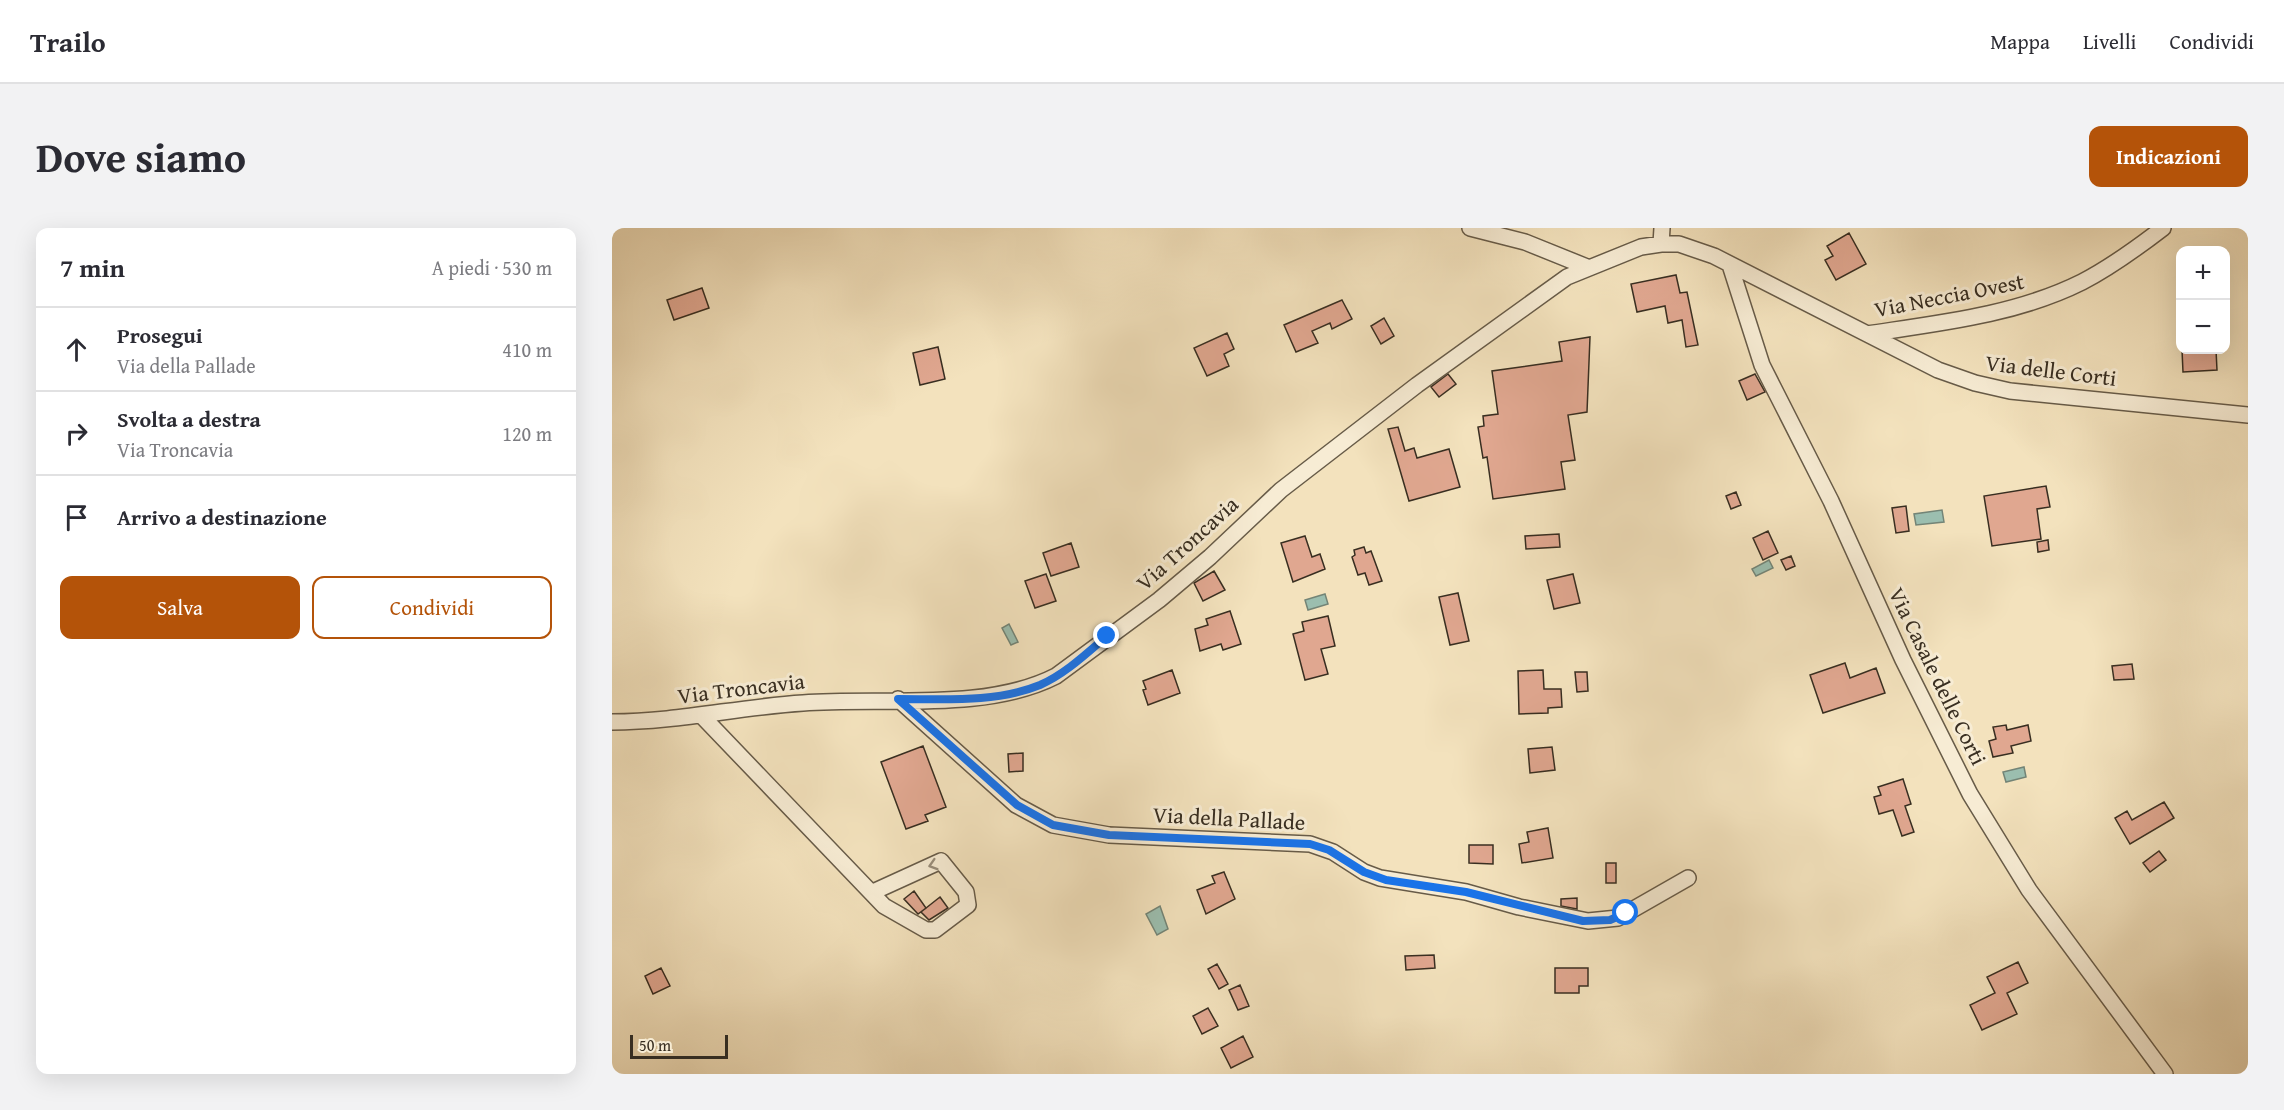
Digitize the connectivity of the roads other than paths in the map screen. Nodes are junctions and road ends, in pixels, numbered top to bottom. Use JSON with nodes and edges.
{"nodes":[{"id":1,"x":1470,"y":228,"type":"edge"},
{"id":2,"x":1662,"y":228,"type":"edge"},
{"id":3,"x":2163,"y":228,"type":"edge"},
{"id":4,"x":1661,"y":244,"type":"junction"},
{"id":5,"x":1730,"y":265,"type":"junction"},
{"id":6,"x":1587,"y":267,"type":"junction"},
{"id":7,"x":1867,"y":334,"type":"junction"},
{"id":8,"x":2248,"y":415,"type":"edge"},
{"id":9,"x":898,"y":699,"type":"junction"},
{"id":10,"x":701,"y":715,"type":"junction"},
{"id":11,"x":612,"y":722,"type":"edge"},
{"id":12,"x":1688,"y":878,"type":"dead end"},
{"id":13,"x":873,"y":892,"type":"junction"},
{"id":14,"x":2164,"y":1074,"type":"edge"}],
"edges":[{"from":1,"to":6,"type":"street"},
{"from":2,"to":4,"type":"street"},
{"from":3,"to":7,"type":"street","name":"Via Neccia Ovest"},
{"from":4,"to":5,"type":"street","name":"Via Troncavia"},
{"from":4,"to":6,"type":"street","name":"Via Troncavia"},
{"from":5,"to":7,"type":"street","name":"Via delle Corti"},
{"from":5,"to":14,"type":"street","name":"Via Casale delle Corti"},
{"from":6,"to":9,"type":"street","name":"Via Troncavia"},
{"from":7,"to":8,"type":"street","name":"Via delle Corti"},
{"from":9,"to":10,"type":"street","name":"Via Troncavia"},
{"from":9,"to":12,"type":"street","name":"Via della Pallade"},
{"from":10,"to":11,"type":"street","name":"Via Troncavia"},
{"from":10,"to":13,"type":"street"},
{"from":13,"to":13,"type":"street","one_way":true}]}
